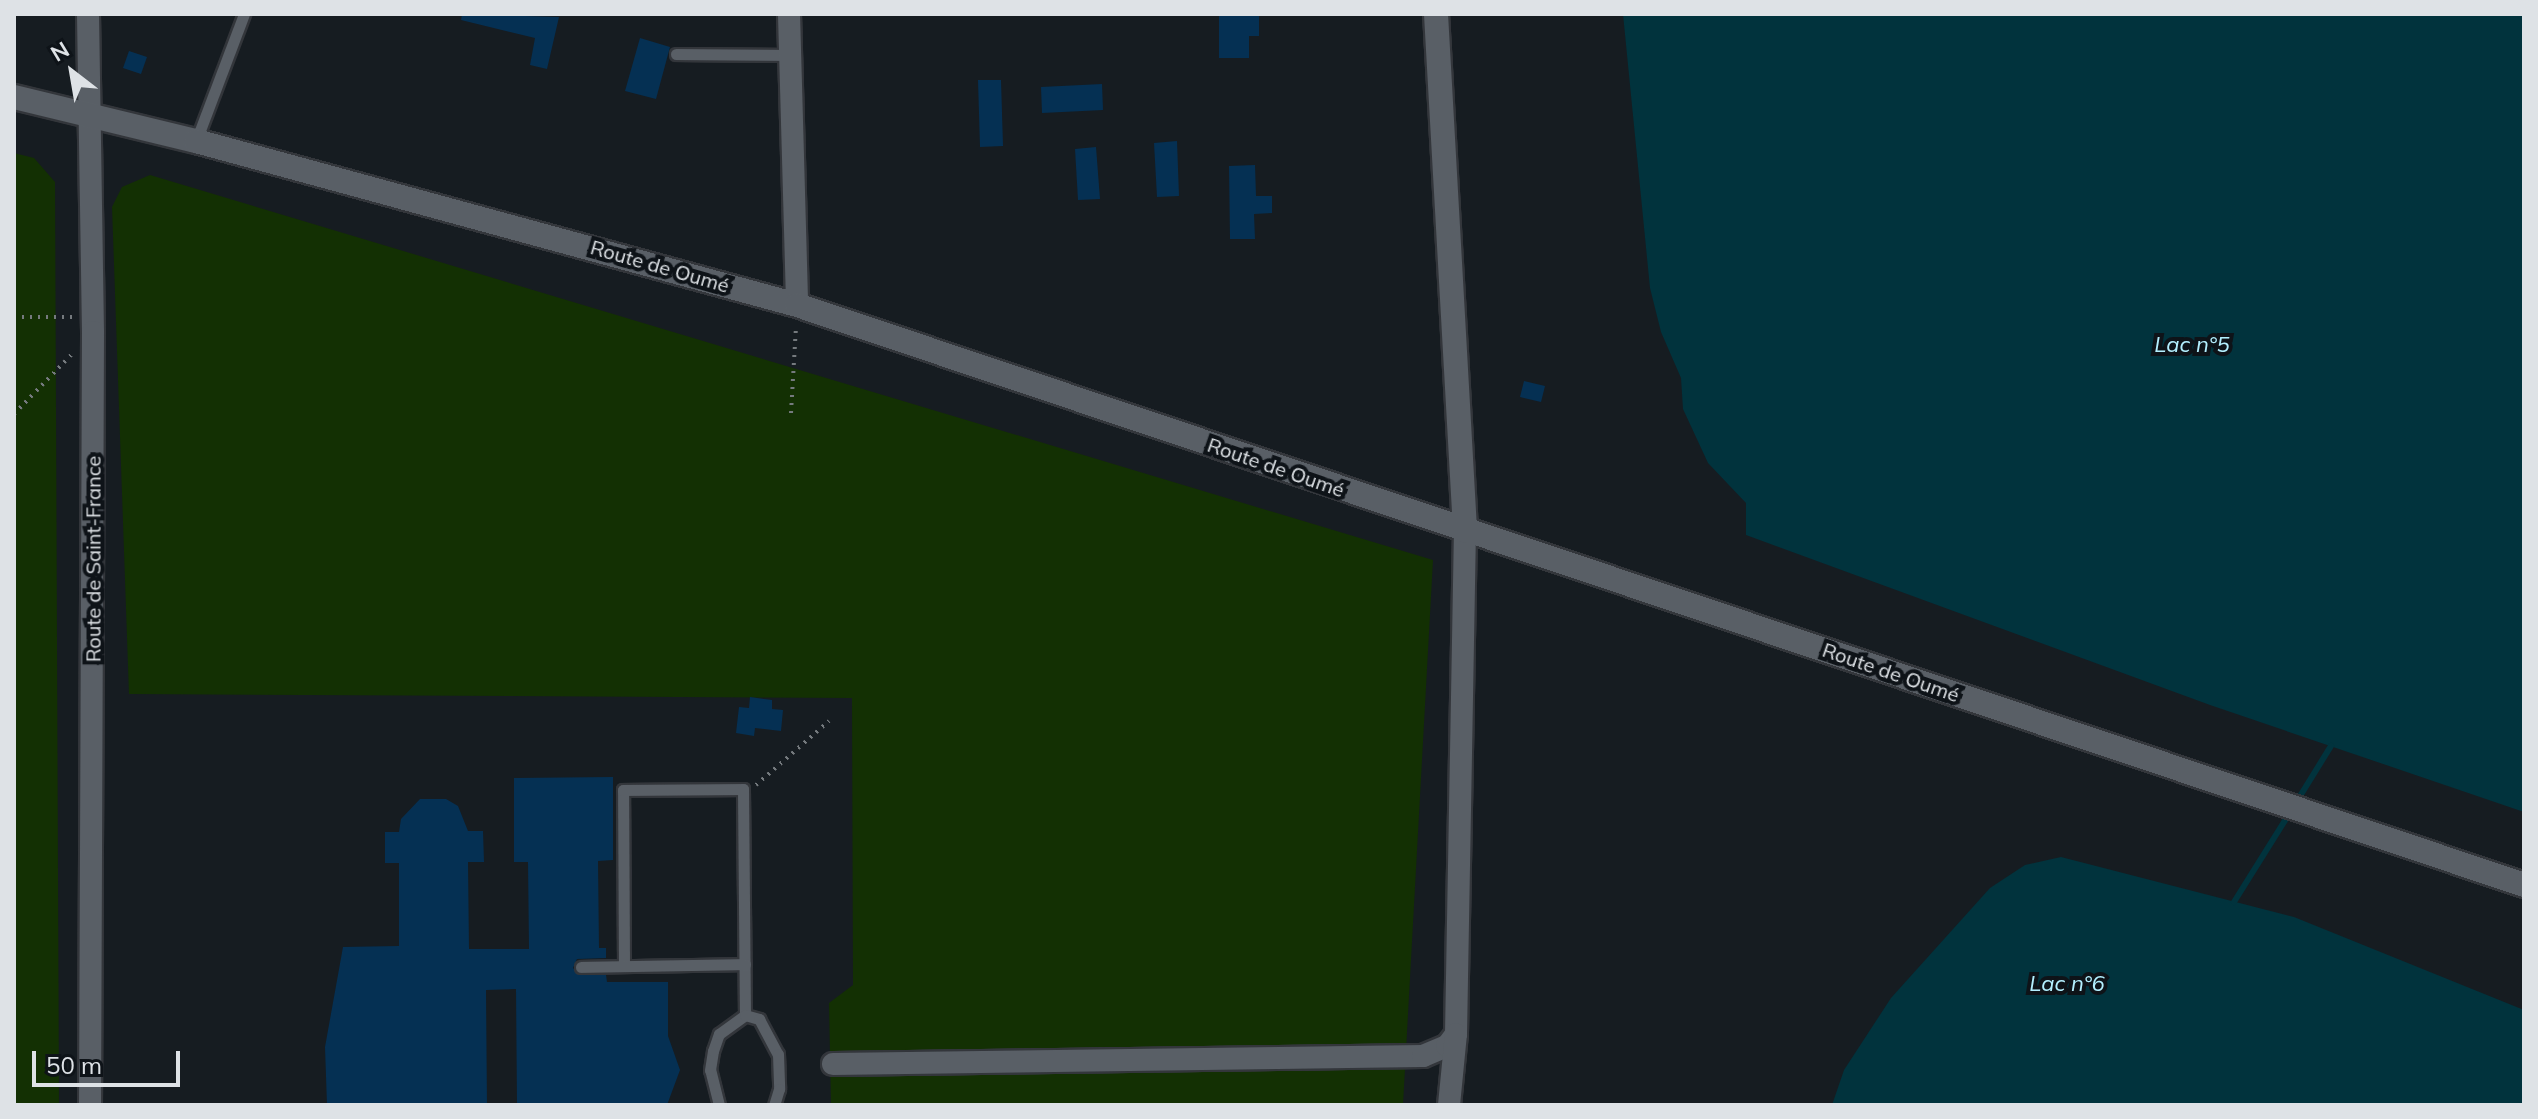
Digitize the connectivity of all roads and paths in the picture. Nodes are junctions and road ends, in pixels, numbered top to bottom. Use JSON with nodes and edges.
{"nodes":[{"id":1,"x":88,"y":14,"type":"edge"},
{"id":2,"x":244,"y":14,"type":"edge"},
{"id":3,"x":789,"y":14,"type":"edge"},
{"id":4,"x":1436,"y":14,"type":"edge"},
{"id":5,"x":676,"y":54,"type":"dead end"},
{"id":6,"x":789,"y":55,"type":"junction"},
{"id":7,"x":14,"y":97,"type":"edge"},
{"id":8,"x":87,"y":114,"type":"junction"},
{"id":9,"x":196,"y":141,"type":"junction"},
{"id":10,"x":797,"y":305,"type":"junction"},
{"id":11,"x":14,"y":317,"type":"edge"},
{"id":12,"x":93,"y":325,"type":"junction"},
{"id":13,"x":791,"y":413,"type":"dead end"},
{"id":14,"x":14,"y":414,"type":"edge"},
{"id":15,"x":1465,"y":530,"type":"junction"},
{"id":16,"x":829,"y":721,"type":"dead end"},
{"id":17,"x":744,"y":795,"type":"junction"},
{"id":18,"x":2524,"y":885,"type":"edge"},
{"id":19,"x":745,"y":964,"type":"junction"},
{"id":20,"x":624,"y":966,"type":"junction"},
{"id":21,"x":581,"y":967,"type":"dead end"},
{"id":22,"x":745,"y":1015,"type":"junction"},
{"id":23,"x":1456,"y":1034,"type":"junction"},
{"id":24,"x":833,"y":1064,"type":"dead end"},
{"id":25,"x":90,"y":1105,"type":"edge"},
{"id":26,"x":719,"y":1105,"type":"edge"},
{"id":27,"x":774,"y":1105,"type":"edge"},
{"id":28,"x":1449,"y":1105,"type":"edge"}],
"edges":[{"from":1,"to":8,"type":"street","name":"Route de Saint-France"},
{"from":2,"to":9,"type":"lane"},
{"from":3,"to":6,"type":"street"},
{"from":4,"to":15,"type":"main road"},
{"from":5,"to":6,"type":"lane"},
{"from":6,"to":10,"type":"street"},
{"from":7,"to":8,"type":"main road","name":"Route de Oumé"},
{"from":8,"to":9,"type":"main road","name":"Route de Oumé"},
{"from":8,"to":12,"type":"street","name":"Route de Saint-France"},
{"from":9,"to":10,"type":"main road","name":"Route de Oumé"},
{"from":10,"to":13,"type":"path"},
{"from":10,"to":15,"type":"main road","name":"Route de Oumé"},
{"from":11,"to":12,"type":"path"},
{"from":12,"to":14,"type":"path"},
{"from":12,"to":25,"type":"street","name":"Route de Saint-France"},
{"from":15,"to":18,"type":"main road","name":"Route de Oumé"},
{"from":15,"to":23,"type":"street"},
{"from":16,"to":17,"type":"path"},
{"from":17,"to":19,"type":"lane"},
{"from":17,"to":20,"type":"lane"},
{"from":19,"to":20,"type":"lane"},
{"from":19,"to":22,"type":"lane"},
{"from":20,"to":21,"type":"lane"},
{"from":22,"to":26,"type":"lane"},
{"from":22,"to":27,"type":"lane"},
{"from":23,"to":24,"type":"street"},
{"from":23,"to":28,"type":"street"}]}
